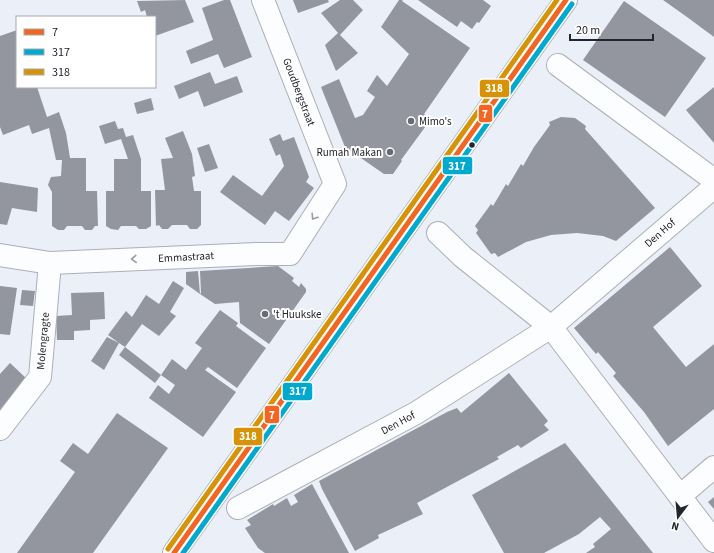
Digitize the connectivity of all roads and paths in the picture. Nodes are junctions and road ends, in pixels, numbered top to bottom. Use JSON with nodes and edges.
{"nodes":[{"id":1,"x":263,"y":0,"type":"edge"},
{"id":2,"x":566,"y":0,"type":"edge"},
{"id":3,"x":558,"y":65,"type":"dead end"},
{"id":4,"x":714,"y":180,"type":"edge"},
{"id":5,"x":335,"y":184,"type":"joint"},
{"id":6,"x":714,"y":187,"type":"edge"},
{"id":7,"x":438,"y":233,"type":"dead end"},
{"id":8,"x":0,"y":255,"type":"edge"},
{"id":9,"x":50,"y":263,"type":"junction"},
{"id":10,"x":551,"y":327,"type":"junction"},
{"id":11,"x":0,"y":429,"type":"edge"},
{"id":12,"x":714,"y":467,"type":"edge"},
{"id":13,"x":680,"y":496,"type":"junction"},
{"id":14,"x":238,"y":508,"type":"dead end"},
{"id":15,"x":714,"y":541,"type":"edge"},
{"id":16,"x":174,"y":553,"type":"edge"}],
"edges":[{"from":1,"to":5,"type":"street","name":"Goudbergstraat"},
{"from":2,"to":16,"type":"street"},
{"from":3,"to":4,"type":"street"},
{"from":5,"to":9,"type":"street","name":"Emmastraat","one_way":true},
{"from":6,"to":10,"type":"street","name":"Den Hof"},
{"from":7,"to":10,"type":"street"},
{"from":8,"to":9,"type":"street","name":"Emmastraat"},
{"from":9,"to":11,"type":"street","name":"Molengragte"},
{"from":10,"to":13,"type":"street"},
{"from":10,"to":14,"type":"street","name":"Den Hof"},
{"from":12,"to":13,"type":"street"},
{"from":13,"to":15,"type":"street"}]}
